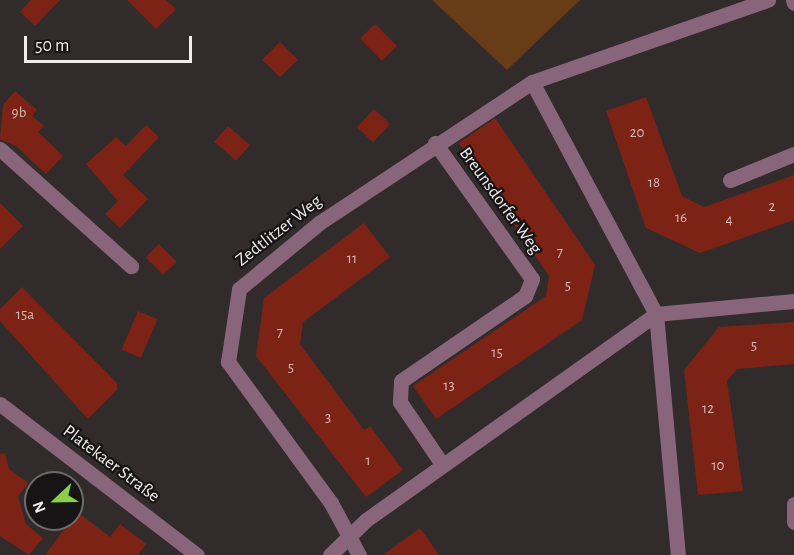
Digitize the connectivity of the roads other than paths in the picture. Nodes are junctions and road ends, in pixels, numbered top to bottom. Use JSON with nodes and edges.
{"nodes":[{"id":1,"x":768,"y":0,"type":"edge"},
{"id":2,"x":532,"y":82,"type":"junction"},
{"id":3,"x":435,"y":143,"type":"junction"},
{"id":4,"x":0,"y":149,"type":"edge"},
{"id":5,"x":794,"y":154,"type":"edge"},
{"id":6,"x":730,"y":180,"type":"dead end"},
{"id":7,"x":131,"y":266,"type":"dead end"},
{"id":8,"x":794,"y":301,"type":"edge"},
{"id":9,"x":656,"y":314,"type":"junction"},
{"id":10,"x":0,"y":404,"type":"edge"},
{"id":11,"x":442,"y":464,"type":"junction"},
{"id":12,"x":794,"y":504,"type":"edge"},
{"id":13,"x":794,"y":522,"type":"edge"},
{"id":14,"x":348,"y":540,"type":"junction"},
{"id":15,"x":197,"y":555,"type":"edge"},
{"id":16,"x":330,"y":555,"type":"edge"},
{"id":17,"x":359,"y":555,"type":"edge"},
{"id":18,"x":678,"y":555,"type":"edge"}],
"edges":[{"from":1,"to":2,"type":"street","name":"Breunsdorfer Weg"},
{"from":2,"to":3,"type":"street","name":"Breunsdorfer Weg"},
{"from":2,"to":9,"type":"street"},
{"from":3,"to":11,"type":"street","name":"Breunsdorfer Weg"},
{"from":3,"to":14,"type":"street","name":"Zedtlitzer Weg"},
{"from":4,"to":7,"type":"street"},
{"from":5,"to":6,"type":"street"},
{"from":8,"to":9,"type":"street"},
{"from":9,"to":11,"type":"street"},
{"from":9,"to":18,"type":"street"},
{"from":10,"to":15,"type":"street","name":"Platekaer Straße"},
{"from":11,"to":14,"type":"street"},
{"from":12,"to":13,"type":"street"},
{"from":14,"to":16,"type":"street"},
{"from":14,"to":17,"type":"street","name":"Zedtlitzer Weg"}]}
